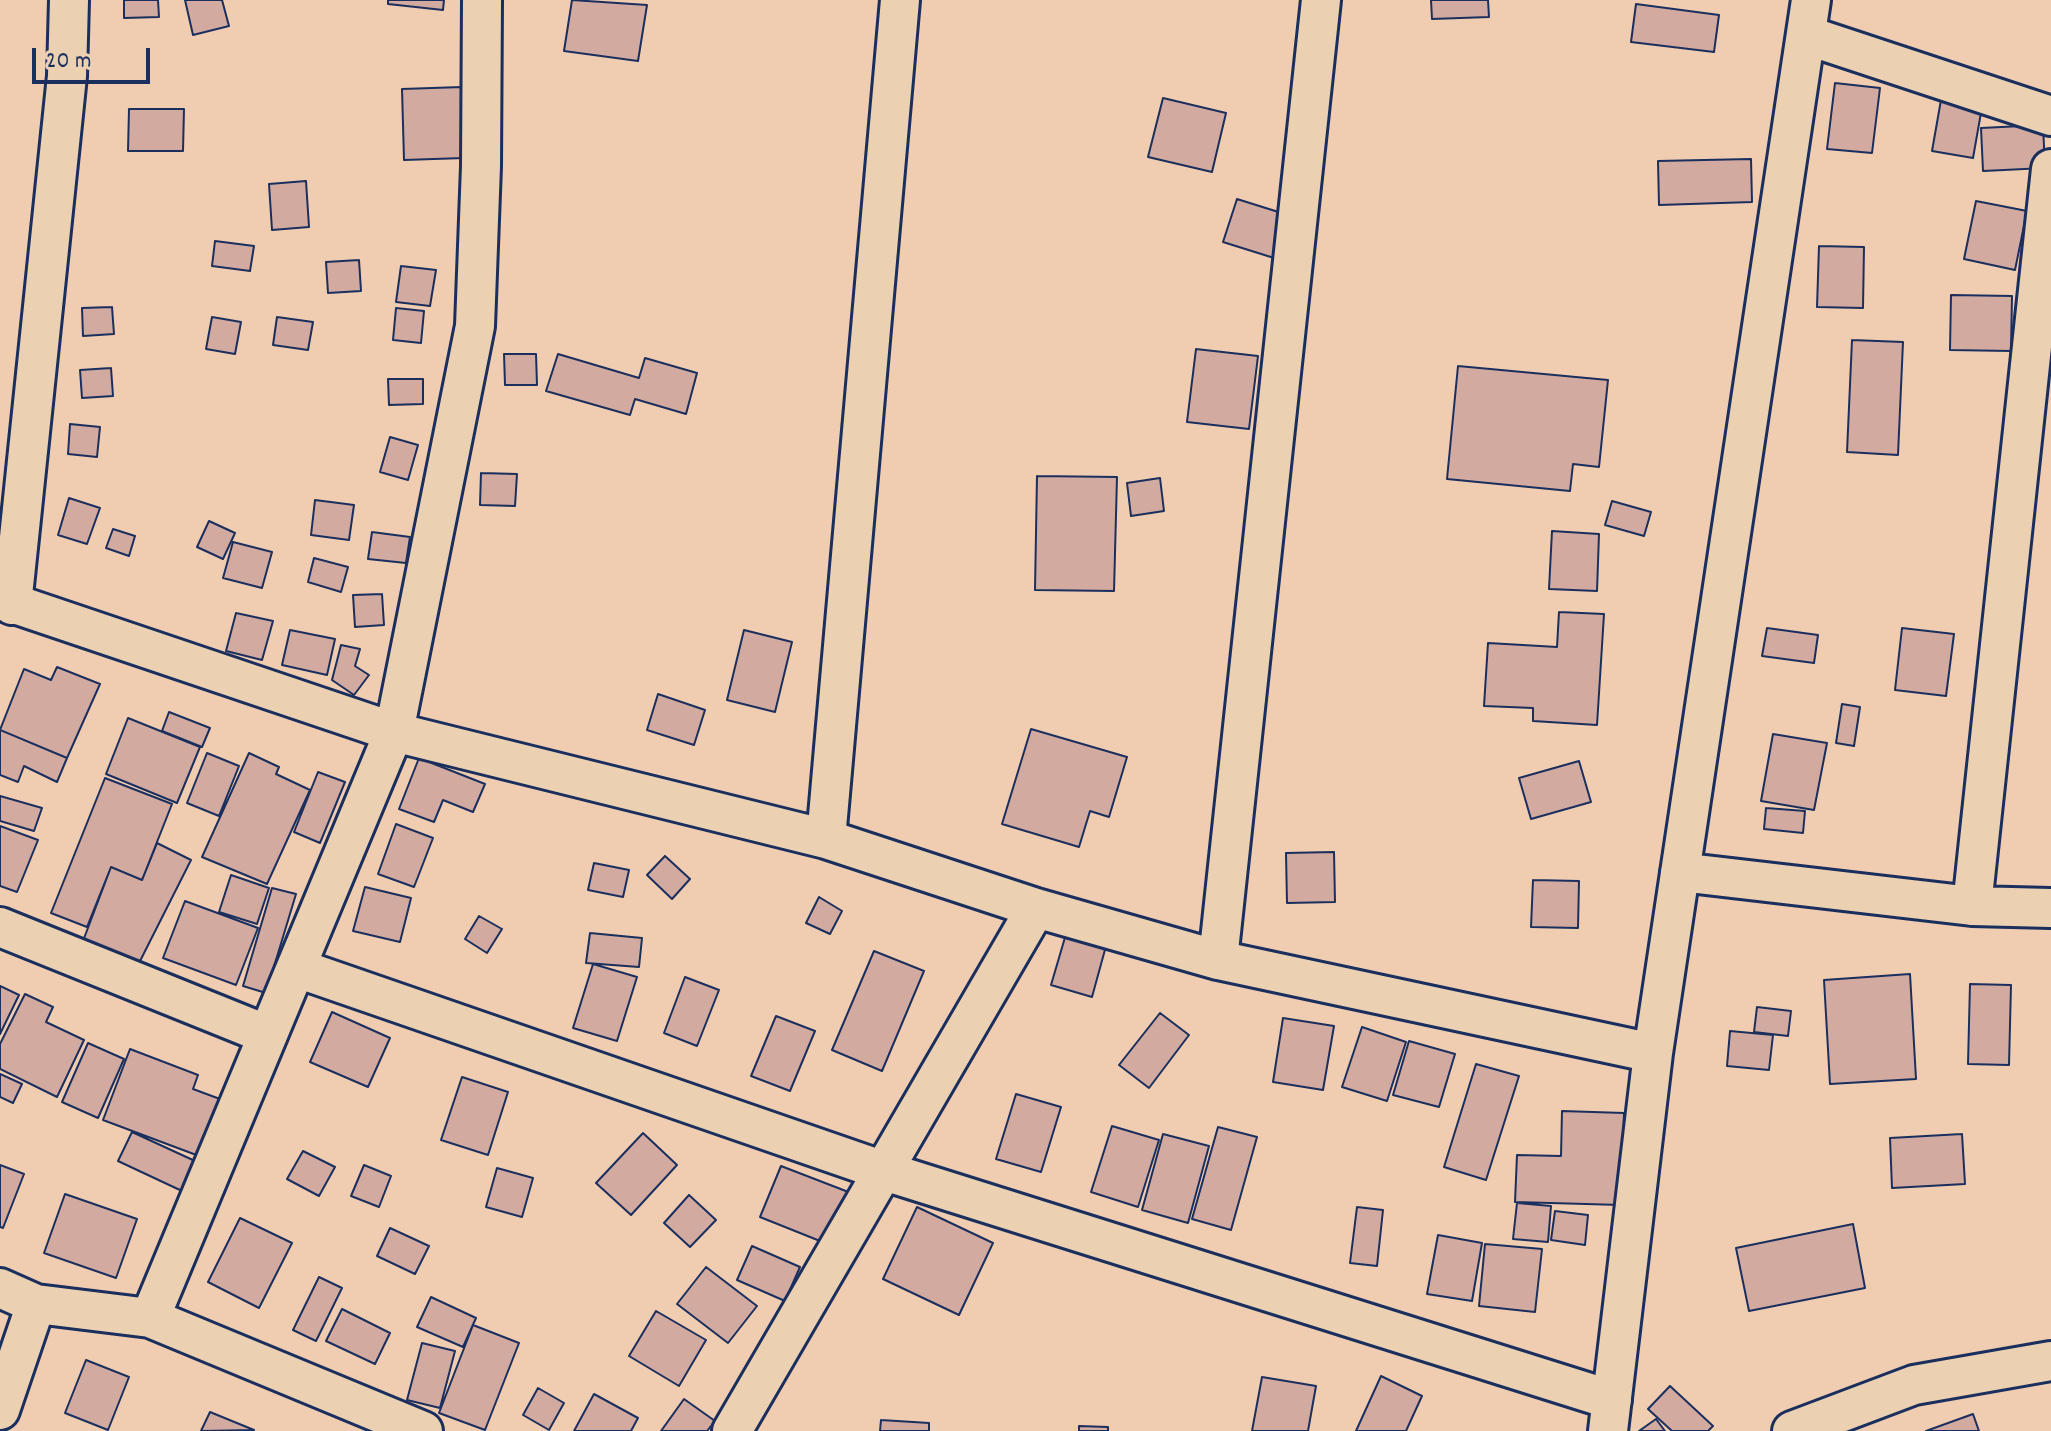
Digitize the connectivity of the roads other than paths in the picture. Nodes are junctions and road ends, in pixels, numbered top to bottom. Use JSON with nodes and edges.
{"nodes":[{"id":1,"x":69,"y":0,"type":"edge"},
{"id":2,"x":482,"y":0,"type":"edge"},
{"id":3,"x":900,"y":0,"type":"edge"},
{"id":4,"x":1321,"y":0,"type":"edge"},
{"id":5,"x":1809,"y":18,"type":"edge"},
{"id":6,"x":2051,"y":116,"type":"edge"},
{"id":7,"x":2051,"y":169,"type":"edge"},
{"id":8,"x":6,"y":602,"type":"edge"},
{"id":9,"x":394,"y":732,"type":"junction"},
{"id":10,"x":826,"y":839,"type":"junction"},
{"id":11,"x":1680,"y":872,"type":"junction"},
{"id":12,"x":1972,"y":906,"type":"junction"},
{"id":13,"x":1036,"y":908,"type":"junction"},
{"id":14,"x":2051,"y":908,"type":"edge"},
{"id":15,"x":0,"y":927,"type":"edge"},
{"id":16,"x":1218,"y":960,"type":"junction"},
{"id":17,"x":297,"y":968,"type":"junction"},
{"id":18,"x":268,"y":1035,"type":"junction"},
{"id":19,"x":1653,"y":1053,"type":"junction"},
{"id":20,"x":881,"y":1170,"type":"junction"},
{"id":21,"x":0,"y":1288,"type":"edge"},
{"id":22,"x":36,"y":1304,"type":"junction"},
{"id":23,"x":150,"y":1318,"type":"junction"},
{"id":24,"x":2051,"y":1361,"type":"edge"},
{"id":25,"x":0,"y":1410,"type":"edge"},
{"id":26,"x":1610,"y":1416,"type":"edge"},
{"id":27,"x":423,"y":1431,"type":"edge"},
{"id":28,"x":732,"y":1431,"type":"edge"},
{"id":29,"x":1792,"y":1431,"type":"edge"}],
"edges":[{"from":1,"to":8,"type":"street"},
{"from":2,"to":9,"type":"street"},
{"from":3,"to":10,"type":"street"},
{"from":4,"to":16,"type":"street"},
{"from":5,"to":6,"type":"street"},
{"from":5,"to":11,"type":"street"},
{"from":7,"to":12,"type":"street"},
{"from":8,"to":9,"type":"street"},
{"from":9,"to":10,"type":"street"},
{"from":9,"to":17,"type":"street"},
{"from":10,"to":13,"type":"street"},
{"from":11,"to":12,"type":"street"},
{"from":11,"to":19,"type":"street"},
{"from":12,"to":14,"type":"street"},
{"from":13,"to":16,"type":"street"},
{"from":13,"to":20,"type":"street"},
{"from":15,"to":18,"type":"street"},
{"from":16,"to":19,"type":"street"},
{"from":17,"to":18,"type":"street"},
{"from":17,"to":20,"type":"street"},
{"from":18,"to":23,"type":"street"},
{"from":19,"to":26,"type":"street"},
{"from":20,"to":26,"type":"street"},
{"from":20,"to":28,"type":"street"},
{"from":21,"to":22,"type":"street"},
{"from":22,"to":23,"type":"street"},
{"from":22,"to":25,"type":"street"},
{"from":23,"to":27,"type":"street"},
{"from":24,"to":29,"type":"street"}]}
